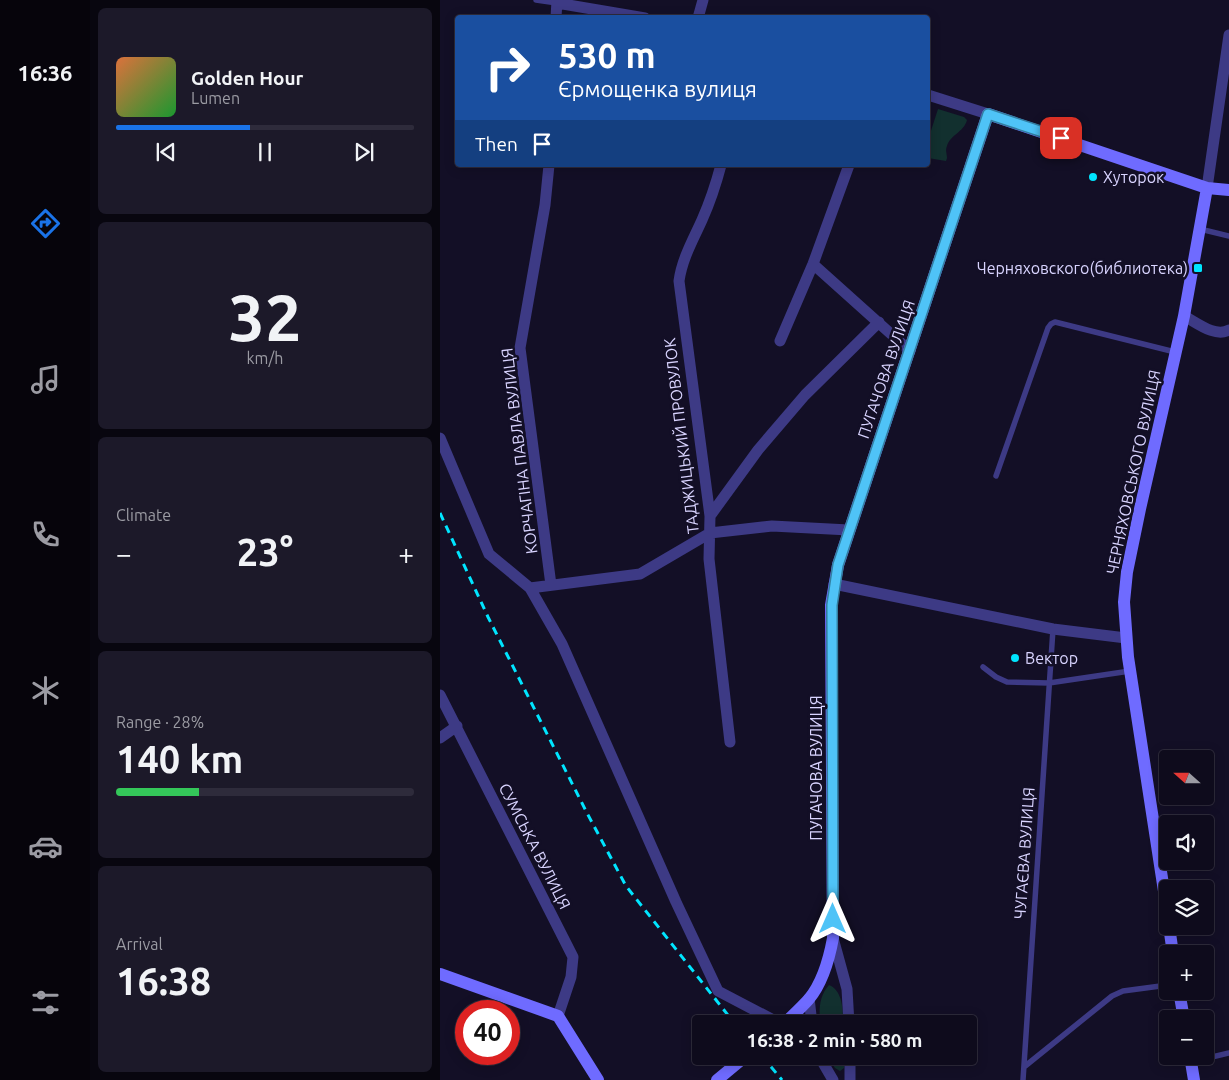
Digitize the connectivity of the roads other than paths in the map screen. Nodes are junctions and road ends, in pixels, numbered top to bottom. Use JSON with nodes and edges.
{"nodes":[{"id":1,"x":536,"y":0,"type":"edge"},
{"id":2,"x":703,"y":0,"type":"edge"},
{"id":3,"x":557,"y":1,"type":"edge"},
{"id":4,"x":556,"y":15,"type":"edge"},
{"id":5,"x":629,"y":15,"type":"edge"},
{"id":6,"x":699,"y":15,"type":"edge"},
{"id":7,"x":1229,"y":35,"type":"edge"},
{"id":8,"x":930,"y":96,"type":"edge"},
{"id":9,"x":988,"y":114,"type":"junction"},
{"id":10,"x":549,"y":167,"type":"edge"},
{"id":11,"x":720,"y":167,"type":"edge"},
{"id":12,"x":848,"y":167,"type":"edge"},
{"id":13,"x":1207,"y":188,"type":"junction"},
{"id":14,"x":1229,"y":190,"type":"edge"},
{"id":15,"x":1200,"y":229,"type":"junction"},
{"id":16,"x":1229,"y":236,"type":"edge"},
{"id":17,"x":812,"y":264,"type":"junction"},
{"id":18,"x":1184,"y":316,"type":"junction"},
{"id":19,"x":879,"y":322,"type":"junction"},
{"id":20,"x":1229,"y":330,"type":"edge"},
{"id":21,"x":780,"y":342,"type":"dead end"},
{"id":22,"x":910,"y":350,"type":"junction"},
{"id":23,"x":1176,"y":352,"type":"junction"},
{"id":24,"x":440,"y":438,"type":"edge"},
{"id":25,"x":996,"y":476,"type":"dead end"},
{"id":26,"x":710,"y":516,"type":"junction"},
{"id":27,"x":849,"y":530,"type":"junction"},
{"id":28,"x":710,"y":533,"type":"junction"},
{"id":29,"x":834,"y":584,"type":"junction"},
{"id":30,"x":551,"y":585,"type":"junction"},
{"id":31,"x":530,"y":588,"type":"junction"},
{"id":32,"x":1053,"y":628,"type":"junction"},
{"id":33,"x":1126,"y":638,"type":"junction"},
{"id":34,"x":983,"y":667,"type":"dead end"},
{"id":35,"x":1130,"y":671,"type":"junction"},
{"id":36,"x":1049,"y":682,"type":"junction"},
{"id":37,"x":440,"y":695,"type":"edge"},
{"id":38,"x":457,"y":726,"type":"junction"},
{"id":39,"x":440,"y":738,"type":"edge"},
{"id":40,"x":730,"y":742,"type":"dead end"},
{"id":41,"x":1162,"y":880,"type":"edge"},
{"id":42,"x":833,"y":938,"type":"junction"},
{"id":43,"x":440,"y":974,"type":"edge"},
{"id":44,"x":1159,"y":986,"type":"edge"},
{"id":45,"x":809,"y":998,"type":"junction"},
{"id":46,"x":765,"y":1015,"type":"edge"},
{"id":47,"x":791,"y":1015,"type":"edge"},
{"id":48,"x":811,"y":1015,"type":"edge"},
{"id":49,"x":848,"y":1015,"type":"edge"},
{"id":50,"x":558,"y":1016,"type":"junction"},
{"id":51,"x":1229,"y":1052,"type":"edge"},
{"id":52,"x":1214,"y":1055,"type":"edge"},
{"id":53,"x":735,"y":1065,"type":"edge"},
{"id":54,"x":824,"y":1065,"type":"edge"},
{"id":55,"x":850,"y":1065,"type":"edge"},
{"id":56,"x":1191,"y":1065,"type":"edge"},
{"id":57,"x":1024,"y":1067,"type":"junction"},
{"id":58,"x":598,"y":1080,"type":"edge"},
{"id":59,"x":717,"y":1080,"type":"edge"},
{"id":60,"x":833,"y":1080,"type":"edge"},
{"id":61,"x":850,"y":1080,"type":"edge"},
{"id":62,"x":1023,"y":1080,"type":"edge"},
{"id":63,"x":1194,"y":1080,"type":"edge"}],
"edges":[{"from":1,"to":3,"type":"lane"},
{"from":2,"to":6,"type":"street"},
{"from":3,"to":4,"type":"street"},
{"from":3,"to":5,"type":"street"},
{"from":7,"to":13,"type":"street","name":"ЧЕРНЯХОВСЬКОГО ВУЛИЦЯ"},
{"from":8,"to":9,"type":"street"},
{"from":9,"to":13,"type":"street"},
{"from":9,"to":22,"type":"street","name":"ПУГАЧОВА ВУЛИЦЯ"},
{"from":10,"to":30,"type":"street","name":"КОРЧАГІНА ПАВЛА ВУЛИЦЯ"},
{"from":11,"to":26,"type":"street","name":"ТАДЖИЦЬКИЙ ПРОВУЛОК"},
{"from":12,"to":17,"type":"street"},
{"from":13,"to":14,"type":"street"},
{"from":13,"to":15,"type":"street","name":"ЧЕРНЯХОВСЬКОГО ВУЛИЦЯ"},
{"from":15,"to":16,"type":"lane"},
{"from":15,"to":18,"type":"street","name":"ЧЕРНЯХОВСЬКОГО ВУЛИЦЯ"},
{"from":17,"to":19,"type":"street"},
{"from":17,"to":21,"type":"street"},
{"from":18,"to":20,"type":"street"},
{"from":18,"to":23,"type":"street","name":"ЧЕРНЯХОВСЬКОГО ВУЛИЦЯ"},
{"from":19,"to":22,"type":"street"},
{"from":19,"to":26,"type":"street"},
{"from":22,"to":27,"type":"street","name":"ПУГАЧОВА ВУЛИЦЯ"},
{"from":23,"to":25,"type":"lane"},
{"from":23,"to":33,"type":"street","name":"ЧЕРНЯХОВСЬКОГО ВУЛИЦЯ"},
{"from":24,"to":31,"type":"street"},
{"from":26,"to":28,"type":"street","name":"ТАДЖИЦЬКИЙ ПРОВУЛОК"},
{"from":27,"to":28,"type":"street"},
{"from":27,"to":29,"type":"street","name":"ПУГАЧОВА ВУЛИЦЯ"},
{"from":28,"to":30,"type":"street"},
{"from":28,"to":40,"type":"street","name":"ТАДЖИЦЬКИЙ ПРОВУЛОК"},
{"from":29,"to":32,"type":"street"},
{"from":29,"to":42,"type":"street","name":"ПУГАЧОВА ВУЛИЦЯ"},
{"from":30,"to":31,"type":"street"},
{"from":31,"to":46,"type":"street"},
{"from":32,"to":33,"type":"street"},
{"from":32,"to":36,"type":"lane","name":"ЧУГАЄВА ВУЛИЦЯ"},
{"from":33,"to":35,"type":"street","name":"ЧЕРНЯХОВСЬКОГО ВУЛИЦЯ"},
{"from":34,"to":36,"type":"lane"},
{"from":35,"to":36,"type":"lane"},
{"from":35,"to":41,"type":"street","name":"ЧЕРНЯХОВСЬКОГО ВУЛИЦЯ"},
{"from":36,"to":57,"type":"lane","name":"ЧУГАЄВА ВУЛИЦЯ"},
{"from":37,"to":38,"type":"street","name":"СУМСЬКА ВУЛИЦЯ"},
{"from":38,"to":39,"type":"street"},
{"from":38,"to":50,"type":"street","name":"СУМСЬКА ВУЛИЦЯ"},
{"from":42,"to":45,"type":"street","name":"ПУГАЧОВА ВУЛИЦЯ"},
{"from":42,"to":49,"type":"street","name":"ПУГАЧОВА ВУЛИЦЯ"},
{"from":43,"to":50,"type":"street"},
{"from":44,"to":57,"type":"lane"},
{"from":45,"to":47,"type":"street","name":"ПУГАЧОВА ВУЛИЦЯ"},
{"from":45,"to":48,"type":"street"},
{"from":50,"to":58,"type":"street"},
{"from":51,"to":52,"type":"lane"},
{"from":53,"to":59,"type":"street"},
{"from":54,"to":60,"type":"street"},
{"from":55,"to":61,"type":"street"},
{"from":56,"to":63,"type":"street"},
{"from":57,"to":62,"type":"lane","name":"ЧУГАЄВА ВУЛИЦЯ"}]}
